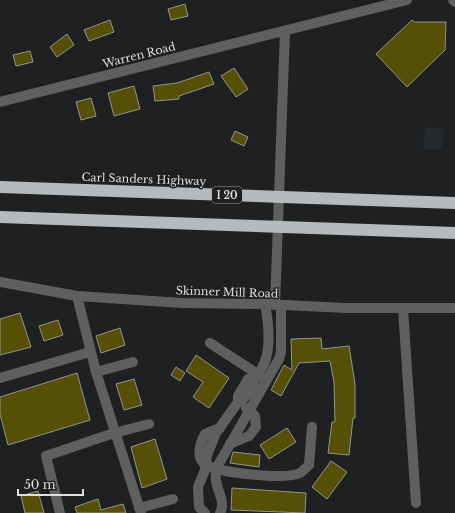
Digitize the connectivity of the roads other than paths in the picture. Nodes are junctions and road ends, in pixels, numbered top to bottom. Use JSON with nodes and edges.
{"nodes":[{"id":1,"x":408,"y":0,"type":"edge"},
{"id":2,"x":285,"y":31,"type":"junction"},
{"id":3,"x":0,"y":102,"type":"edge"},
{"id":4,"x":0,"y":187,"type":"edge"},
{"id":5,"x":455,"y":203,"type":"edge"},
{"id":6,"x":0,"y":217,"type":"edge"},
{"id":7,"x":455,"y":233,"type":"edge"},
{"id":8,"x":0,"y":282,"type":"edge"},
{"id":9,"x":77,"y":296,"type":"junction"},
{"id":10,"x":274,"y":305,"type":"junction"},
{"id":11,"x":455,"y":308,"type":"edge"},
{"id":12,"x":403,"y":309,"type":"junction"},
{"id":13,"x":210,"y":343,"type":"dead end"},
{"id":14,"x":90,"y":352,"type":"junction"},
{"id":15,"x":133,"y":362,"type":"dead end"},
{"id":16,"x":96,"y":372,"type":"junction"},
{"id":17,"x":256,"y":376,"type":"junction"},
{"id":18,"x":0,"y":378,"type":"edge"},
{"id":19,"x":267,"y":380,"type":"junction"},
{"id":20,"x":238,"y":402,"type":"junction"},
{"id":21,"x":250,"y":411,"type":"junction"},
{"id":22,"x":149,"y":424,"type":"dead end"},
{"id":23,"x":312,"y":427,"type":"dead end"},
{"id":24,"x":114,"y":433,"type":"junction"},
{"id":25,"x":206,"y":464,"type":"junction"},
{"id":26,"x":216,"y":467,"type":"junction"},
{"id":27,"x":173,"y":499,"type":"dead end"},
{"id":28,"x":416,"y":503,"type":"dead end"},
{"id":29,"x":140,"y":510,"type":"edge"},
{"id":30,"x":60,"y":513,"type":"edge"},
{"id":31,"x":205,"y":513,"type":"edge"},
{"id":32,"x":220,"y":513,"type":"edge"}],
"edges":[{"from":1,"to":2,"type":"street","name":"Warren Road"},
{"from":2,"to":3,"type":"street","name":"Warren Road"},
{"from":2,"to":10,"type":"street"},
{"from":4,"to":5,"type":"highway","name":"Carl Sanders Highway","number":"I 20"},
{"from":6,"to":7,"type":"highway"},
{"from":8,"to":9,"type":"street","name":"Skinner Mill Road"},
{"from":9,"to":10,"type":"street","name":"Skinner Mill Road"},
{"from":9,"to":14,"type":"street"},
{"from":10,"to":12,"type":"street","name":"Skinner Mill Road"},
{"from":10,"to":17,"type":"street"},
{"from":10,"to":19,"type":"street"},
{"from":11,"to":12,"type":"street","name":"Skinner Mill Road"},
{"from":12,"to":28,"type":"street"},
{"from":13,"to":17,"type":"street"},
{"from":14,"to":16,"type":"street"},
{"from":14,"to":18,"type":"street"},
{"from":15,"to":16,"type":"street"},
{"from":16,"to":24,"type":"street"},
{"from":17,"to":19,"type":"street"},
{"from":17,"to":20,"type":"street"},
{"from":19,"to":21,"type":"street"},
{"from":20,"to":21,"type":"street"},
{"from":20,"to":25,"type":"street"},
{"from":21,"to":26,"type":"street"},
{"from":22,"to":24,"type":"street"},
{"from":23,"to":26,"type":"street"},
{"from":24,"to":29,"type":"street"},
{"from":24,"to":30,"type":"street"},
{"from":25,"to":26,"type":"street"},
{"from":25,"to":31,"type":"street"},
{"from":26,"to":32,"type":"street"},
{"from":27,"to":29,"type":"street"}]}
